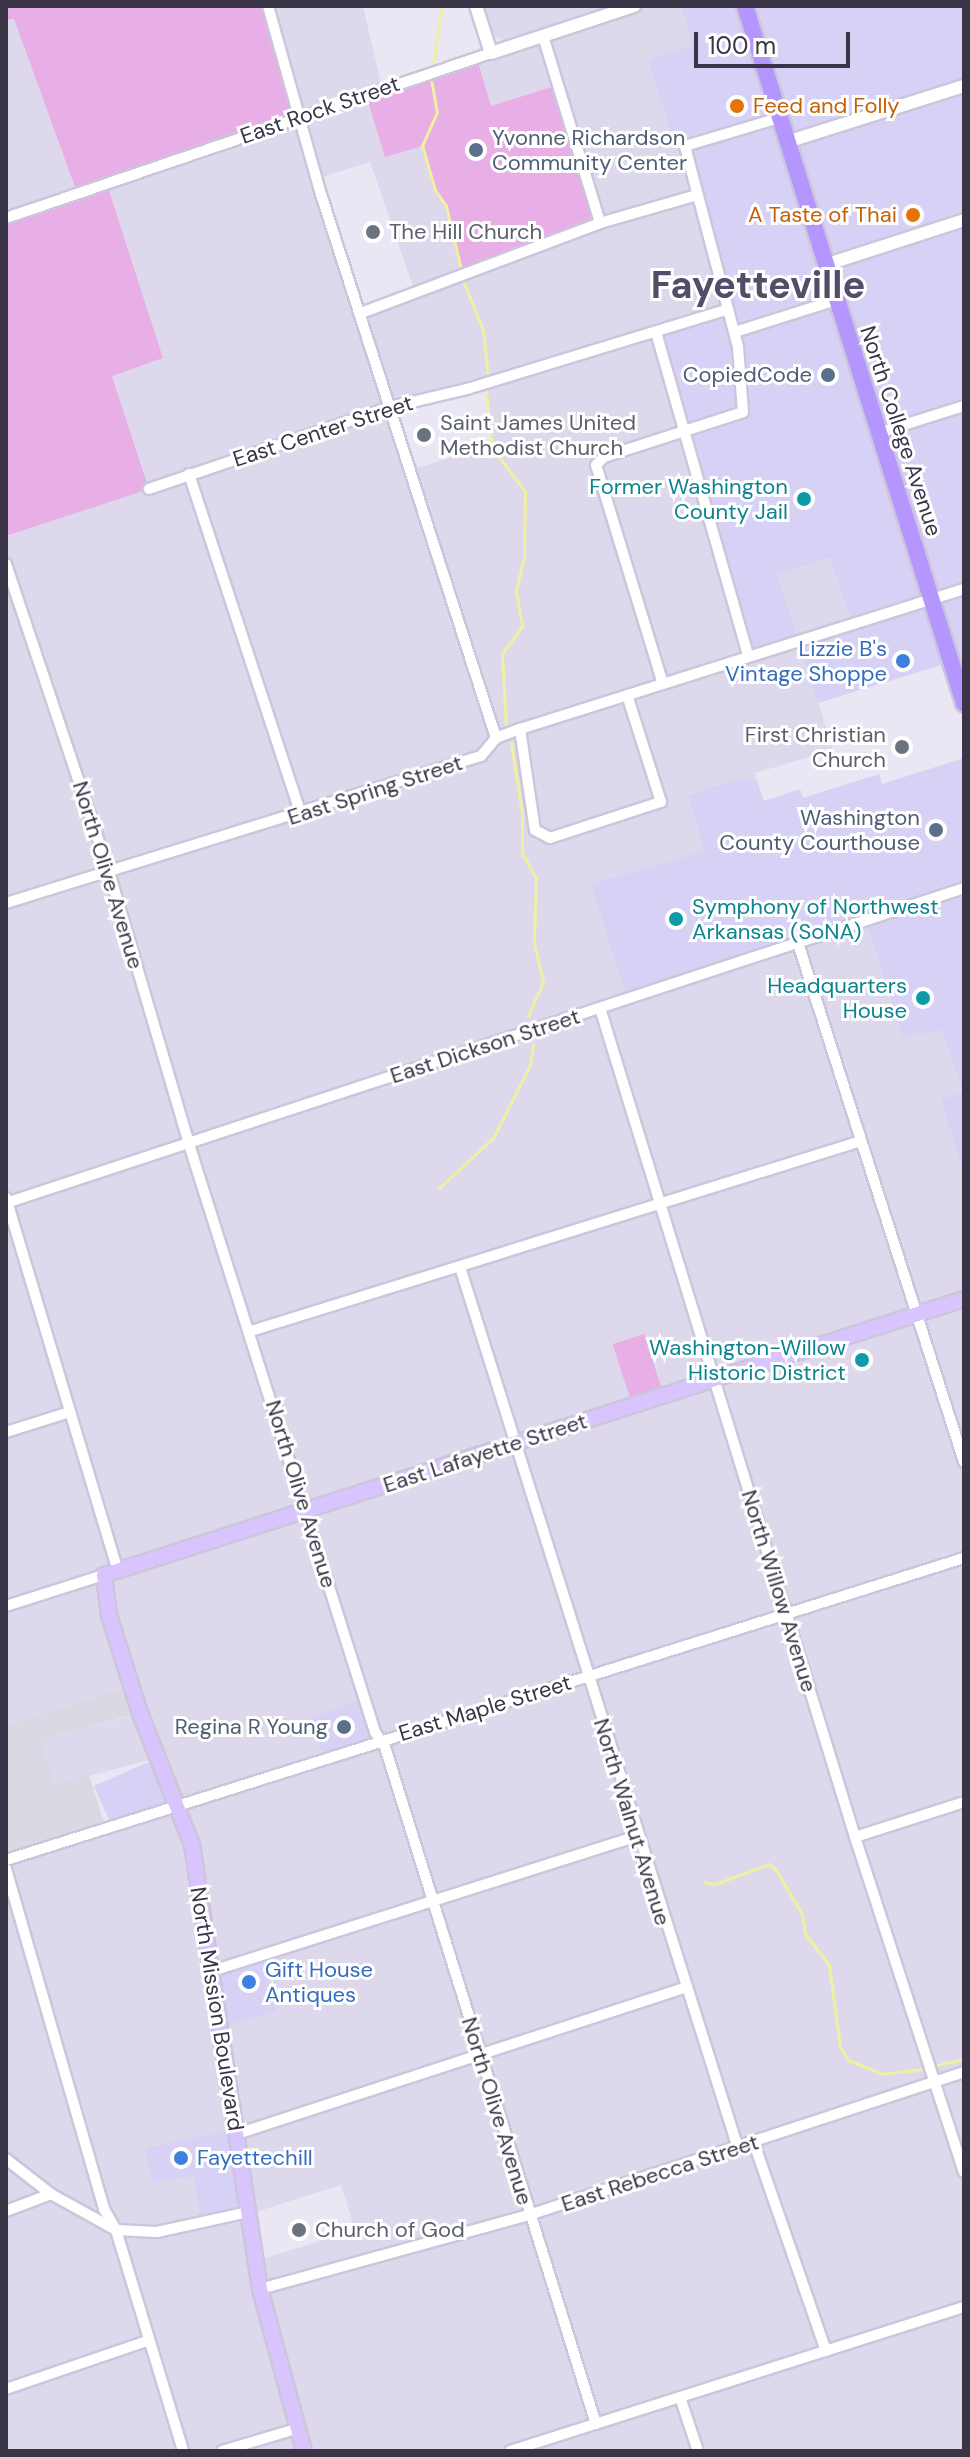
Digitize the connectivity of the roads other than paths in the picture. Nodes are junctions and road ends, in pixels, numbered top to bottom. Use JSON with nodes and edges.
{"nodes":[{"id":1,"x":268,"y":6,"type":"edge"},
{"id":2,"x":634,"y":6,"type":"edge"},
{"id":3,"x":741,"y":6,"type":"edge"},
{"id":4,"x":478,"y":12,"type":"edge"},
{"id":5,"x":543,"y":36,"type":"junction"},
{"id":6,"x":522,"y":43,"type":"junction"},
{"id":7,"x":491,"y":53,"type":"junction"},
{"id":8,"x":964,"y":86,"type":"edge"},
{"id":9,"x":300,"y":116,"type":"junction"},
{"id":10,"x":779,"y":118,"type":"junction"},
{"id":11,"x":787,"y":142,"type":"junction"},
{"id":12,"x":697,"y":195,"type":"junction"},
{"id":13,"x":6,"y":218,"type":"edge"},
{"id":14,"x":964,"y":220,"type":"edge"},
{"id":15,"x":600,"y":223,"type":"junction"},
{"id":16,"x":825,"y":265,"type":"junction"},
{"id":17,"x":836,"y":300,"type":"junction"},
{"id":18,"x":728,"y":309,"type":"junction"},
{"id":19,"x":361,"y":313,"type":"junction"},
{"id":20,"x":656,"y":332,"type":"junction"},
{"id":21,"x":735,"y":332,"type":"junction"},
{"id":22,"x":964,"y":406,"type":"edge"},
{"id":23,"x":391,"y":407,"type":"junction"},
{"id":24,"x":685,"y":431,"type":"junction"},
{"id":25,"x":878,"y":433,"type":"junction"},
{"id":26,"x":189,"y":474,"type":"junction"},
{"id":27,"x":149,"y":489,"type":"dead end"},
{"id":28,"x":6,"y":564,"type":"edge"},
{"id":29,"x":964,"y":589,"type":"edge"},
{"id":30,"x":932,"y":599,"type":"junction"},
{"id":31,"x":748,"y":656,"type":"junction"},
{"id":32,"x":663,"y":684,"type":"junction"},
{"id":33,"x":627,"y":695,"type":"junction"},
{"id":34,"x":964,"y":703,"type":"edge"},
{"id":35,"x":520,"y":729,"type":"junction"},
{"id":36,"x":496,"y":738,"type":"junction"},
{"id":37,"x":301,"y":814,"type":"junction"},
{"id":38,"x":109,"y":872,"type":"junction"},
{"id":39,"x":964,"y":888,"type":"edge"},
{"id":40,"x":6,"y":903,"type":"edge"},
{"id":41,"x":798,"y":943,"type":"junction"},
{"id":42,"x":600,"y":1008,"type":"junction"},
{"id":43,"x":188,"y":1141,"type":"junction"},
{"id":44,"x":861,"y":1141,"type":"junction"},
{"id":45,"x":6,"y":1201,"type":"edge"},
{"id":46,"x":660,"y":1203,"type":"junction"},
{"id":47,"x":460,"y":1267,"type":"junction"},
{"id":48,"x":964,"y":1299,"type":"edge"},
{"id":49,"x":916,"y":1314,"type":"junction"},
{"id":50,"x":251,"y":1331,"type":"junction"},
{"id":51,"x":713,"y":1380,"type":"junction"},
{"id":52,"x":70,"y":1412,"type":"junction"},
{"id":53,"x":6,"y":1432,"type":"edge"},
{"id":54,"x":515,"y":1444,"type":"junction"},
{"id":55,"x":964,"y":1462,"type":"edge"},
{"id":56,"x":306,"y":1510,"type":"junction"},
{"id":57,"x":964,"y":1558,"type":"edge"},
{"id":58,"x":111,"y":1573,"type":"junction"},
{"id":59,"x":6,"y":1606,"type":"edge"},
{"id":60,"x":786,"y":1614,"type":"junction"},
{"id":61,"x":587,"y":1676,"type":"junction"},
{"id":62,"x":381,"y":1741,"type":"junction"},
{"id":63,"x":964,"y":1802,"type":"edge"},
{"id":64,"x":178,"y":1806,"type":"junction"},
{"id":65,"x":637,"y":1836,"type":"junction"},
{"id":66,"x":855,"y":1837,"type":"junction"},
{"id":67,"x":6,"y":1860,"type":"edge"},
{"id":68,"x":6,"y":1869,"type":"edge"},
{"id":69,"x":431,"y":1899,"type":"junction"},
{"id":70,"x":212,"y":1971,"type":"junction"},
{"id":71,"x":684,"y":1988,"type":"junction"},
{"id":72,"x":480,"y":2054,"type":"junction"},
{"id":73,"x":964,"y":2072,"type":"edge"},
{"id":74,"x":934,"y":2082,"type":"junction"},
{"id":75,"x":237,"y":2134,"type":"junction"},
{"id":76,"x":754,"y":2143,"type":"junction"},
{"id":77,"x":738,"y":2148,"type":"junction"},
{"id":78,"x":6,"y":2159,"type":"edge"},
{"id":79,"x":964,"y":2172,"type":"edge"},
{"id":80,"x":51,"y":2194,"type":"junction"},
{"id":81,"x":6,"y":2211,"type":"edge"},
{"id":82,"x":248,"y":2212,"type":"junction"},
{"id":83,"x":529,"y":2215,"type":"junction"},
{"id":84,"x":116,"y":2230,"type":"junction"},
{"id":85,"x":260,"y":2289,"type":"junction"},
{"id":86,"x":964,"y":2307,"type":"edge"},
{"id":87,"x":147,"y":2341,"type":"junction"},
{"id":88,"x":826,"y":2351,"type":"junction"},
{"id":89,"x":6,"y":2389,"type":"edge"},
{"id":90,"x":680,"y":2397,"type":"junction"},
{"id":91,"x":596,"y":2424,"type":"junction"},
{"id":92,"x":296,"y":2429,"type":"junction"},
{"id":93,"x":183,"y":2451,"type":"edge"},
{"id":94,"x":222,"y":2451,"type":"edge"},
{"id":95,"x":304,"y":2451,"type":"edge"},
{"id":96,"x":510,"y":2451,"type":"edge"},
{"id":97,"x":698,"y":2451,"type":"edge"}],
"edges":[{"from":1,"to":9,"type":"street"},
{"from":2,"to":5,"type":"street","name":"East Rock Street"},
{"from":3,"to":10,"type":"main road","name":"North College Avenue"},
{"from":4,"to":6,"type":"street"},
{"from":4,"to":7,"type":"street"},
{"from":5,"to":6,"type":"street","name":"East Rock Street"},
{"from":5,"to":15,"type":"street"},
{"from":6,"to":7,"type":"street","name":"East Rock Street"},
{"from":7,"to":9,"type":"street","name":"East Rock Street"},
{"from":8,"to":11,"type":"street"},
{"from":9,"to":13,"type":"street","name":"East Rock Street"},
{"from":9,"to":19,"type":"street"},
{"from":10,"to":11,"type":"main road","name":"North College Avenue"},
{"from":10,"to":12,"type":"street"},
{"from":11,"to":16,"type":"main road","name":"North College Avenue"},
{"from":12,"to":15,"type":"street"},
{"from":12,"to":18,"type":"street"},
{"from":14,"to":16,"type":"street"},
{"from":15,"to":19,"type":"street"},
{"from":16,"to":17,"type":"main road","name":"North College Avenue"},
{"from":17,"to":21,"type":"street"},
{"from":17,"to":25,"type":"main road","name":"North College Avenue"},
{"from":18,"to":20,"type":"street","name":"East Center Street"},
{"from":18,"to":21,"type":"street"},
{"from":19,"to":23,"type":"street"},
{"from":20,"to":23,"type":"street","name":"East Center Street"},
{"from":20,"to":24,"type":"street"},
{"from":21,"to":24,"type":"street"},
{"from":22,"to":25,"type":"street"},
{"from":23,"to":26,"type":"street","name":"East Center Street"},
{"from":23,"to":36,"type":"street"},
{"from":24,"to":31,"type":"street"},
{"from":24,"to":32,"type":"street"},
{"from":25,"to":30,"type":"main road","name":"North College Avenue"},
{"from":26,"to":27,"type":"street","name":"East Center Street"},
{"from":26,"to":37,"type":"street"},
{"from":28,"to":38,"type":"street","name":"North Olive Avenue"},
{"from":29,"to":30,"type":"street","name":"East Spring Street"},
{"from":30,"to":31,"type":"street","name":"East Spring Street"},
{"from":30,"to":34,"type":"main road","name":"North College Avenue"},
{"from":31,"to":32,"type":"street","name":"East Spring Street"},
{"from":32,"to":33,"type":"street","name":"East Spring Street"},
{"from":33,"to":35,"type":"street","name":"East Spring Street"},
{"from":33,"to":35,"type":"street"},
{"from":35,"to":36,"type":"street","name":"East Spring Street"},
{"from":36,"to":37,"type":"street","name":"East Spring Street"},
{"from":37,"to":38,"type":"street","name":"East Spring Street"},
{"from":38,"to":40,"type":"street","name":"East Spring Street"},
{"from":38,"to":43,"type":"street","name":"North Olive Avenue"},
{"from":39,"to":41,"type":"street","name":"East Dickson Street"},
{"from":41,"to":42,"type":"street","name":"East Dickson Street"},
{"from":41,"to":44,"type":"street"},
{"from":42,"to":43,"type":"street","name":"East Dickson Street"},
{"from":42,"to":46,"type":"street","name":"North Willow Avenue"},
{"from":43,"to":45,"type":"street","name":"East Dickson Street"},
{"from":43,"to":50,"type":"street","name":"North Olive Avenue"},
{"from":44,"to":46,"type":"street"},
{"from":44,"to":49,"type":"street"},
{"from":45,"to":52,"type":"street"},
{"from":46,"to":47,"type":"street"},
{"from":46,"to":51,"type":"street","name":"North Willow Avenue"},
{"from":47,"to":50,"type":"street"},
{"from":47,"to":54,"type":"street","name":"North Walnut Avenue"},
{"from":48,"to":49,"type":"main road","name":"East Lafayette Street"},
{"from":49,"to":51,"type":"main road","name":"East Lafayette Street"},
{"from":49,"to":55,"type":"street"},
{"from":50,"to":56,"type":"street","name":"North Olive Avenue"},
{"from":51,"to":54,"type":"main road","name":"East Lafayette Street"},
{"from":51,"to":60,"type":"street","name":"North Willow Avenue"},
{"from":52,"to":53,"type":"street"},
{"from":52,"to":58,"type":"street"},
{"from":54,"to":56,"type":"main road","name":"East Lafayette Street"},
{"from":54,"to":61,"type":"street","name":"North Walnut Avenue"},
{"from":56,"to":58,"type":"main road","name":"East Lafayette Street"},
{"from":56,"to":62,"type":"street","name":"North Olive Avenue"},
{"from":57,"to":60,"type":"street","name":"East Maple Street"},
{"from":58,"to":59,"type":"street","name":"East Lafayette Street"},
{"from":58,"to":64,"type":"main road","name":"North Mission Boulevard"},
{"from":60,"to":61,"type":"street","name":"East Maple Street"},
{"from":60,"to":66,"type":"street","name":"North Willow Avenue"},
{"from":61,"to":62,"type":"street","name":"East Maple Street"},
{"from":61,"to":65,"type":"street","name":"North Walnut Avenue"},
{"from":62,"to":64,"type":"street","name":"East Maple Street"},
{"from":62,"to":69,"type":"street","name":"North Olive Avenue"},
{"from":63,"to":66,"type":"street"},
{"from":64,"to":67,"type":"street","name":"East Maple Street"},
{"from":64,"to":70,"type":"main road","name":"North Mission Boulevard"},
{"from":65,"to":69,"type":"street"},
{"from":65,"to":71,"type":"street","name":"North Walnut Avenue"},
{"from":66,"to":74,"type":"street","name":"North Willow Avenue"},
{"from":68,"to":84,"type":"street"},
{"from":69,"to":70,"type":"street"},
{"from":69,"to":72,"type":"street","name":"North Olive Avenue"},
{"from":70,"to":75,"type":"main road","name":"North Mission Boulevard"},
{"from":71,"to":72,"type":"street"},
{"from":71,"to":77,"type":"street","name":"North Walnut Avenue"},
{"from":72,"to":75,"type":"street"},
{"from":72,"to":83,"type":"street","name":"North Olive Avenue"},
{"from":73,"to":74,"type":"street","name":"East Rebecca Street"},
{"from":74,"to":76,"type":"street","name":"East Rebecca Street"},
{"from":74,"to":79,"type":"street","name":"North Willow Avenue"},
{"from":75,"to":82,"type":"main road","name":"North Mission Boulevard"},
{"from":76,"to":77,"type":"street","name":"East Rebecca Street"},
{"from":76,"to":88,"type":"street"},
{"from":77,"to":83,"type":"street","name":"East Rebecca Street"},
{"from":78,"to":80,"type":"street"},
{"from":80,"to":81,"type":"street"},
{"from":80,"to":84,"type":"street"},
{"from":82,"to":84,"type":"street"},
{"from":82,"to":85,"type":"main road","name":"North Mission Boulevard"},
{"from":83,"to":85,"type":"street","name":"East Rebecca Street"},
{"from":83,"to":91,"type":"street","name":"North Olive Avenue"},
{"from":84,"to":87,"type":"street"},
{"from":85,"to":92,"type":"main road","name":"North Mission Boulevard"},
{"from":86,"to":88,"type":"street"},
{"from":87,"to":89,"type":"street"},
{"from":87,"to":93,"type":"street"},
{"from":88,"to":90,"type":"street"},
{"from":90,"to":91,"type":"street"},
{"from":90,"to":97,"type":"street"},
{"from":91,"to":96,"type":"street"},
{"from":92,"to":94,"type":"street"},
{"from":92,"to":95,"type":"main road","name":"North Mission Boulevard"}]}
